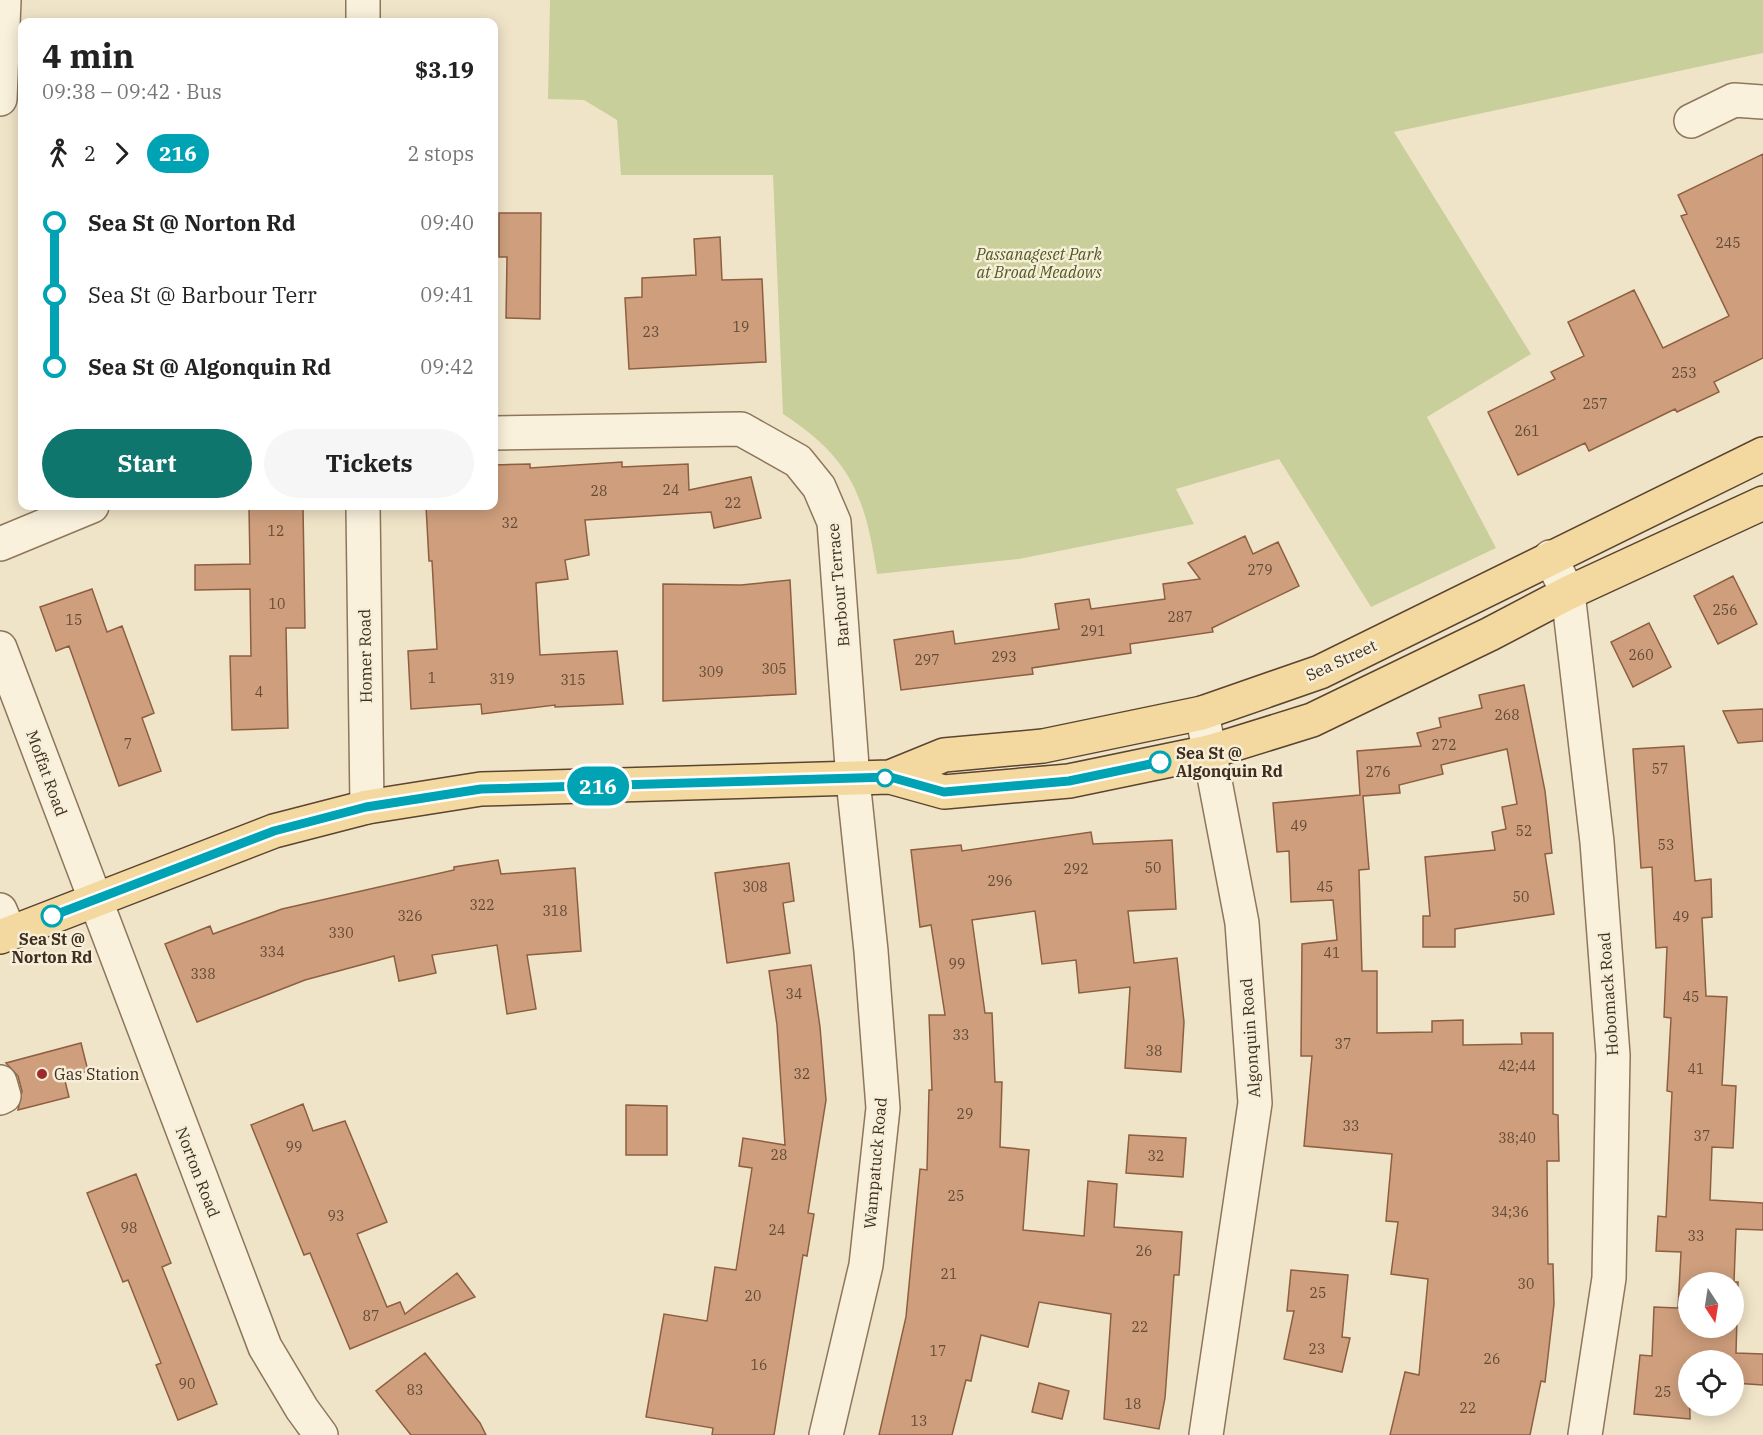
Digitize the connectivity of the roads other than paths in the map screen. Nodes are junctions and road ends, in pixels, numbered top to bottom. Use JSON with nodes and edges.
{"nodes":[{"id":1,"x":4,"y":0,"type":"edge"},
{"id":2,"x":363,"y":0,"type":"edge"},
{"id":3,"x":363,"y":18,"type":"edge"},
{"id":4,"x":0,"y":99,"type":"edge"},
{"id":5,"x":1763,"y":102,"type":"edge"},
{"id":6,"x":1691,"y":120,"type":"dead end"},
{"id":7,"x":498,"y":433,"type":"edge"},
{"id":8,"x":1763,"y":454,"type":"edge"},
{"id":9,"x":1763,"y":503,"type":"edge"},
{"id":10,"x":82,"y":510,"type":"edge"},
{"id":11,"x":363,"y":510,"type":"edge"},
{"id":12,"x":0,"y":544,"type":"edge"},
{"id":13,"x":1550,"y":557,"type":"junction"},
{"id":14,"x":1568,"y":593,"type":"junction"},
{"id":15,"x":0,"y":648,"type":"edge"},
{"id":16,"x":1202,"y":713,"type":"junction"},
{"id":17,"x":1209,"y":752,"type":"junction"},
{"id":18,"x":890,"y":777,"type":"junction"},
{"id":19,"x":853,"y":780,"type":"junction"},
{"id":20,"x":366,"y":807,"type":"junction"},
{"id":21,"x":94,"y":899,"type":"junction"},
{"id":22,"x":3,"y":927,"type":"edge"},
{"id":23,"x":0,"y":1082,"type":"edge"},
{"id":24,"x":0,"y":1098,"type":"edge"},
{"id":25,"x":321,"y":1435,"type":"edge"},
{"id":26,"x":826,"y":1435,"type":"edge"},
{"id":27,"x":1206,"y":1435,"type":"edge"},
{"id":28,"x":1585,"y":1435,"type":"edge"}],
"edges":[{"from":1,"to":4,"type":"street"},
{"from":2,"to":3,"type":"street"},
{"from":5,"to":6,"type":"street"},
{"from":7,"to":19,"type":"street","name":"Barbour Terrace"},
{"from":8,"to":13,"type":"main road","name":"Sea Street"},
{"from":9,"to":14,"type":"main road","name":"Sea Street"},
{"from":10,"to":12,"type":"street"},
{"from":11,"to":20,"type":"street","name":"Homer Road"},
{"from":13,"to":14,"type":"street","name":"Hobomack Road"},
{"from":13,"to":16,"type":"main road","name":"Sea Street"},
{"from":14,"to":17,"type":"main road","name":"Sea Street"},
{"from":14,"to":28,"type":"street","name":"Hobomack Road"},
{"from":15,"to":21,"type":"street","name":"Moffat Road"},
{"from":16,"to":17,"type":"street","name":"Algonquin Road"},
{"from":16,"to":18,"type":"main road","name":"Sea Street"},
{"from":17,"to":18,"type":"main road","name":"Sea Street"},
{"from":17,"to":27,"type":"street","name":"Algonquin Road"},
{"from":18,"to":19,"type":"main road","name":"Sea Street"},
{"from":19,"to":20,"type":"main road","name":"Sea Street"},
{"from":19,"to":26,"type":"street","name":"Wampatuck Road"},
{"from":20,"to":21,"type":"main road","name":"Sea Street"},
{"from":21,"to":22,"type":"main road","name":"Sea Street"},
{"from":21,"to":25,"type":"street","name":"Norton Road"},
{"from":23,"to":24,"type":"street"}]}
